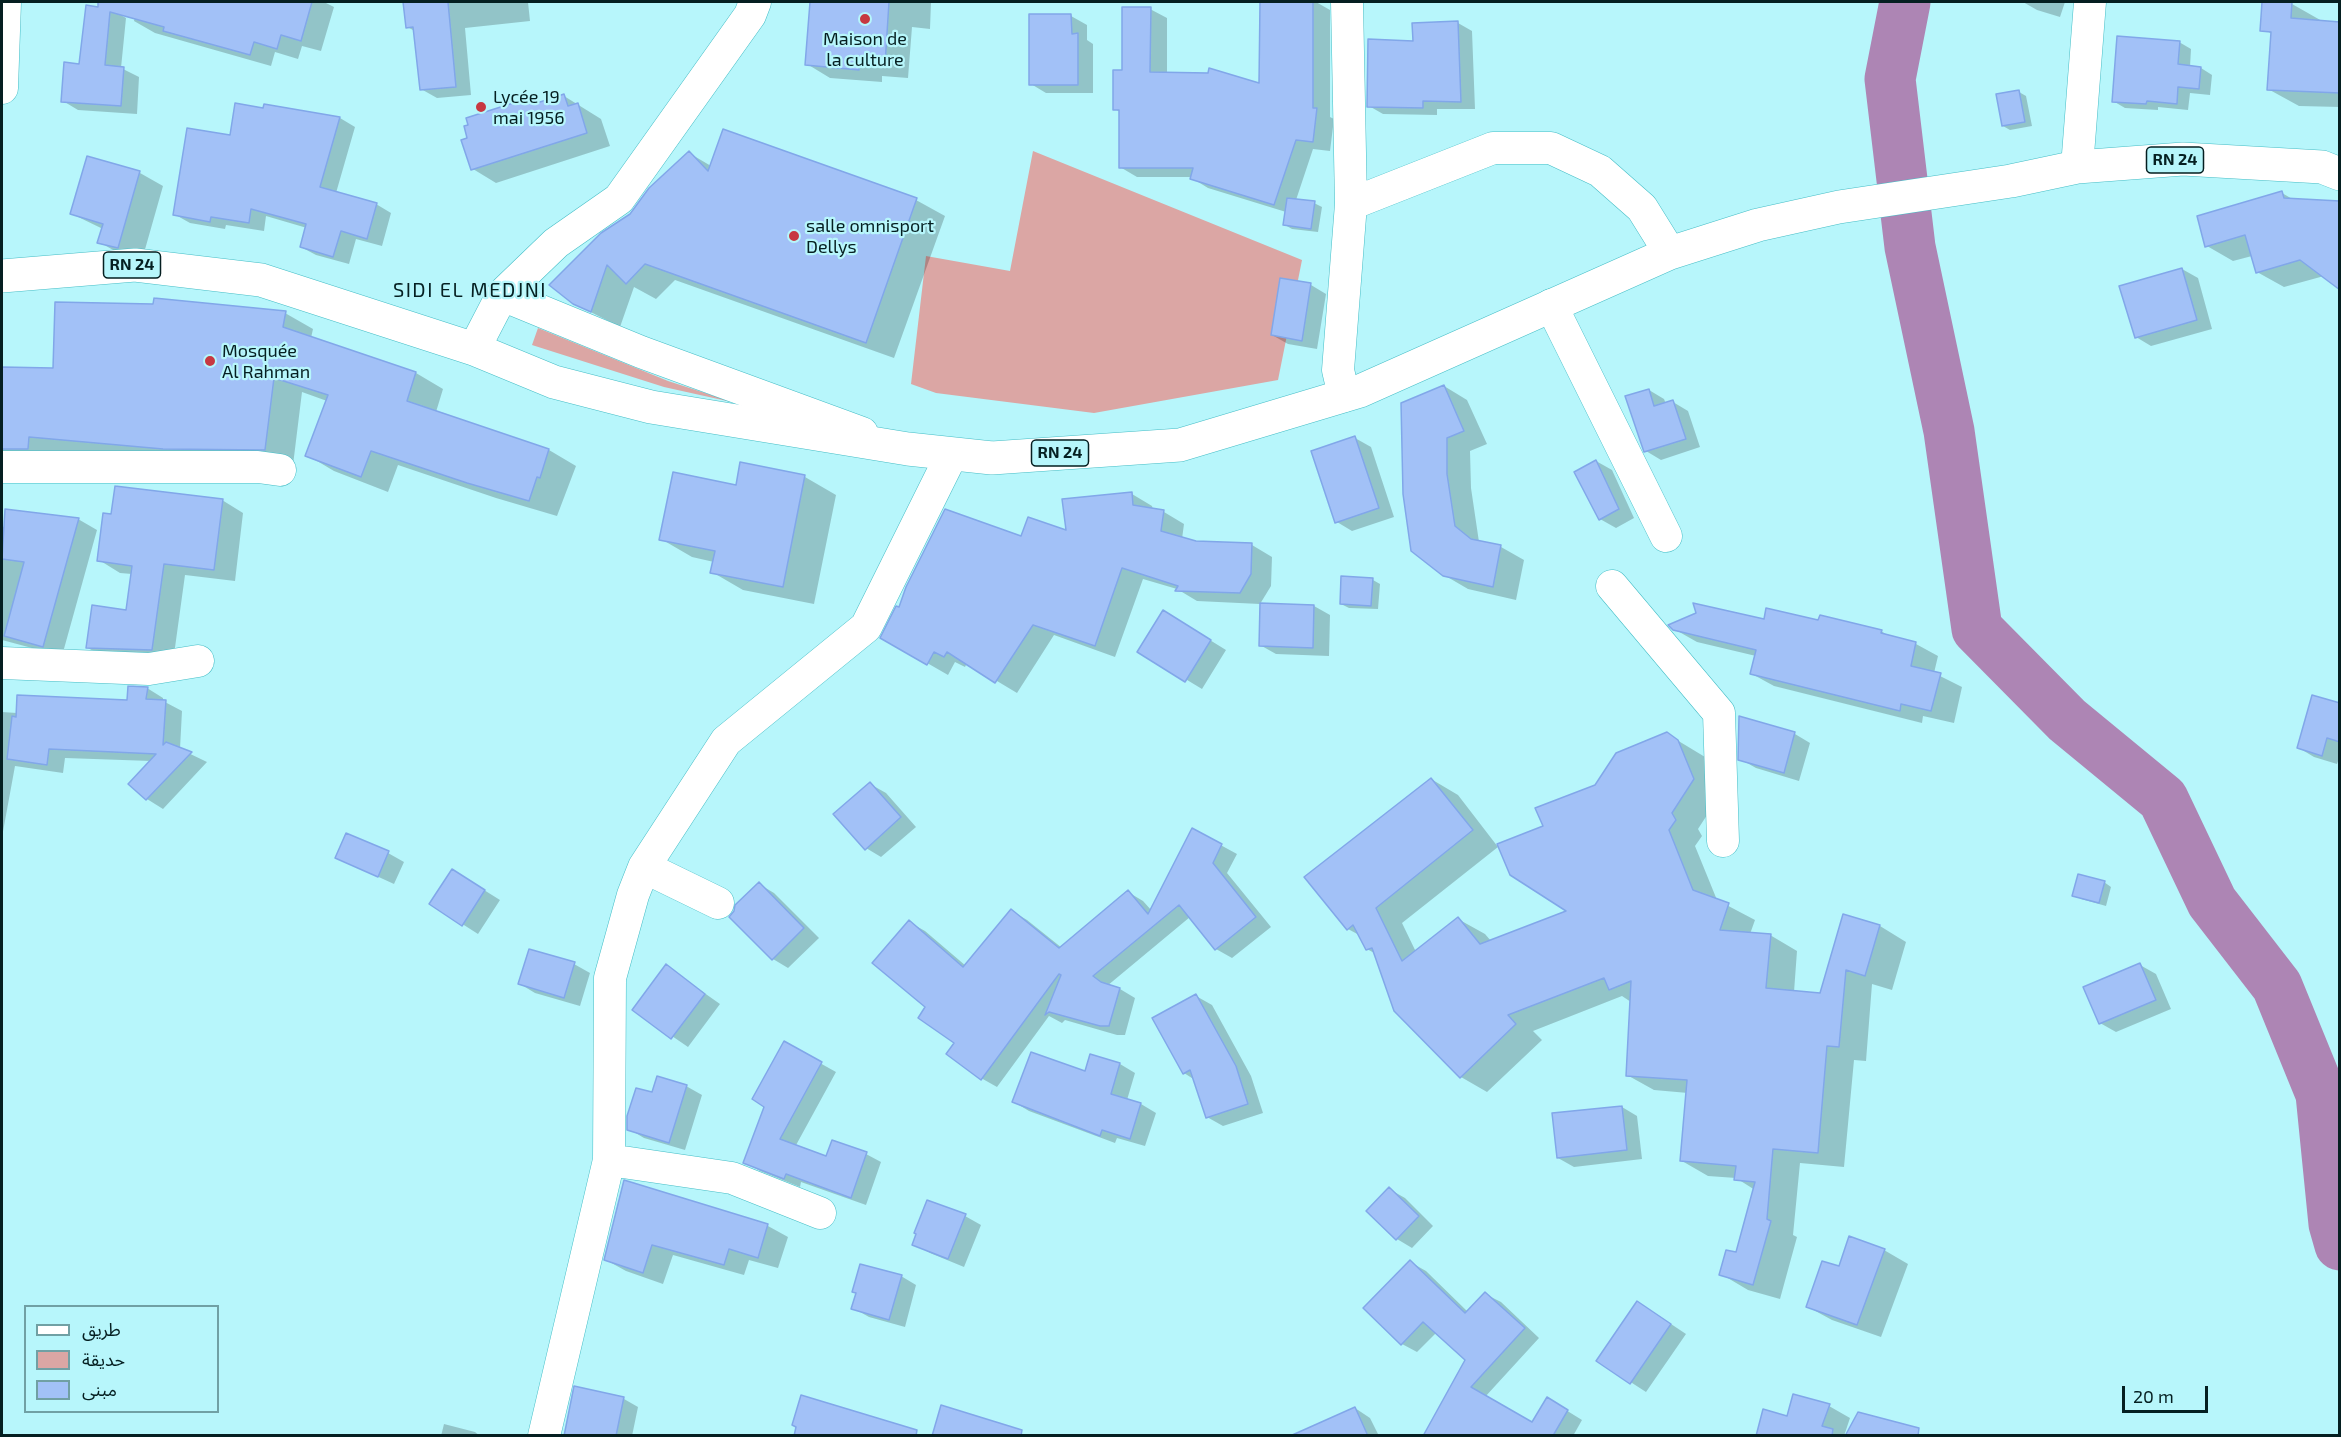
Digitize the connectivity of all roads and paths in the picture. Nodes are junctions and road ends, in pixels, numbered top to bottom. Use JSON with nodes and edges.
{"nodes":[{"id":1,"x":5,"y":2,"type":"edge"},
{"id":2,"x":755,"y":2,"type":"edge"},
{"id":3,"x":1347,"y":2,"type":"edge"},
{"id":4,"x":2090,"y":2,"type":"edge"},
{"id":5,"x":2,"y":88,"type":"edge"},
{"id":6,"x":2077,"y":167,"type":"junction"},
{"id":7,"x":2340,"y":174,"type":"edge"},
{"id":8,"x":1351,"y":204,"type":"junction"},
{"id":9,"x":1670,"y":253,"type":"junction"},
{"id":10,"x":2,"y":276,"type":"edge"},
{"id":11,"x":502,"y":295,"type":"junction"},
{"id":12,"x":1551,"y":306,"type":"junction"},
{"id":13,"x":474,"y":349,"type":"junction"},
{"id":14,"x":1344,"y":396,"type":"junction"},
{"id":15,"x":908,"y":449,"type":"junction"},
{"id":16,"x":952,"y":454,"type":"junction"},
{"id":17,"x":2,"y":468,"type":"edge"},
{"id":18,"x":280,"y":470,"type":"dead end"},
{"id":19,"x":1666,"y":536,"type":"dead end"},
{"id":20,"x":1612,"y":586,"type":"dead end"},
{"id":21,"x":198,"y":661,"type":"dead end"},
{"id":22,"x":2,"y":663,"type":"edge"},
{"id":23,"x":1723,"y":841,"type":"dead end"},
{"id":24,"x":644,"y":867,"type":"junction"},
{"id":25,"x":718,"y":903,"type":"dead end"},
{"id":26,"x":609,"y":1161,"type":"junction"},
{"id":27,"x":820,"y":1213,"type":"dead end"},
{"id":28,"x":544,"y":1436,"type":"edge"}],
"edges":[{"from":1,"to":5,"type":"street"},
{"from":2,"to":11,"type":"street"},
{"from":3,"to":8,"type":"street"},
{"from":4,"to":6,"type":"street"},
{"from":6,"to":7,"type":"main road","number":"RN 24"},
{"from":6,"to":9,"type":"main road","number":"RN 24"},
{"from":8,"to":9,"type":"street"},
{"from":8,"to":14,"type":"street"},
{"from":9,"to":12,"type":"main road","number":"RN 24"},
{"from":10,"to":13,"type":"main road","number":"RN 24"},
{"from":11,"to":13,"type":"street"},
{"from":11,"to":15,"type":"street"},
{"from":12,"to":14,"type":"main road","number":"RN 24"},
{"from":12,"to":19,"type":"street"},
{"from":13,"to":15,"type":"main road","number":"RN 24"},
{"from":14,"to":16,"type":"main road","number":"RN 24"},
{"from":15,"to":16,"type":"main road","number":"RN 24"},
{"from":16,"to":24,"type":"street"},
{"from":17,"to":18,"type":"street"},
{"from":20,"to":23,"type":"street"},
{"from":21,"to":22,"type":"street"},
{"from":24,"to":25,"type":"street"},
{"from":24,"to":26,"type":"street"},
{"from":26,"to":27,"type":"street"},
{"from":26,"to":28,"type":"street"}]}
